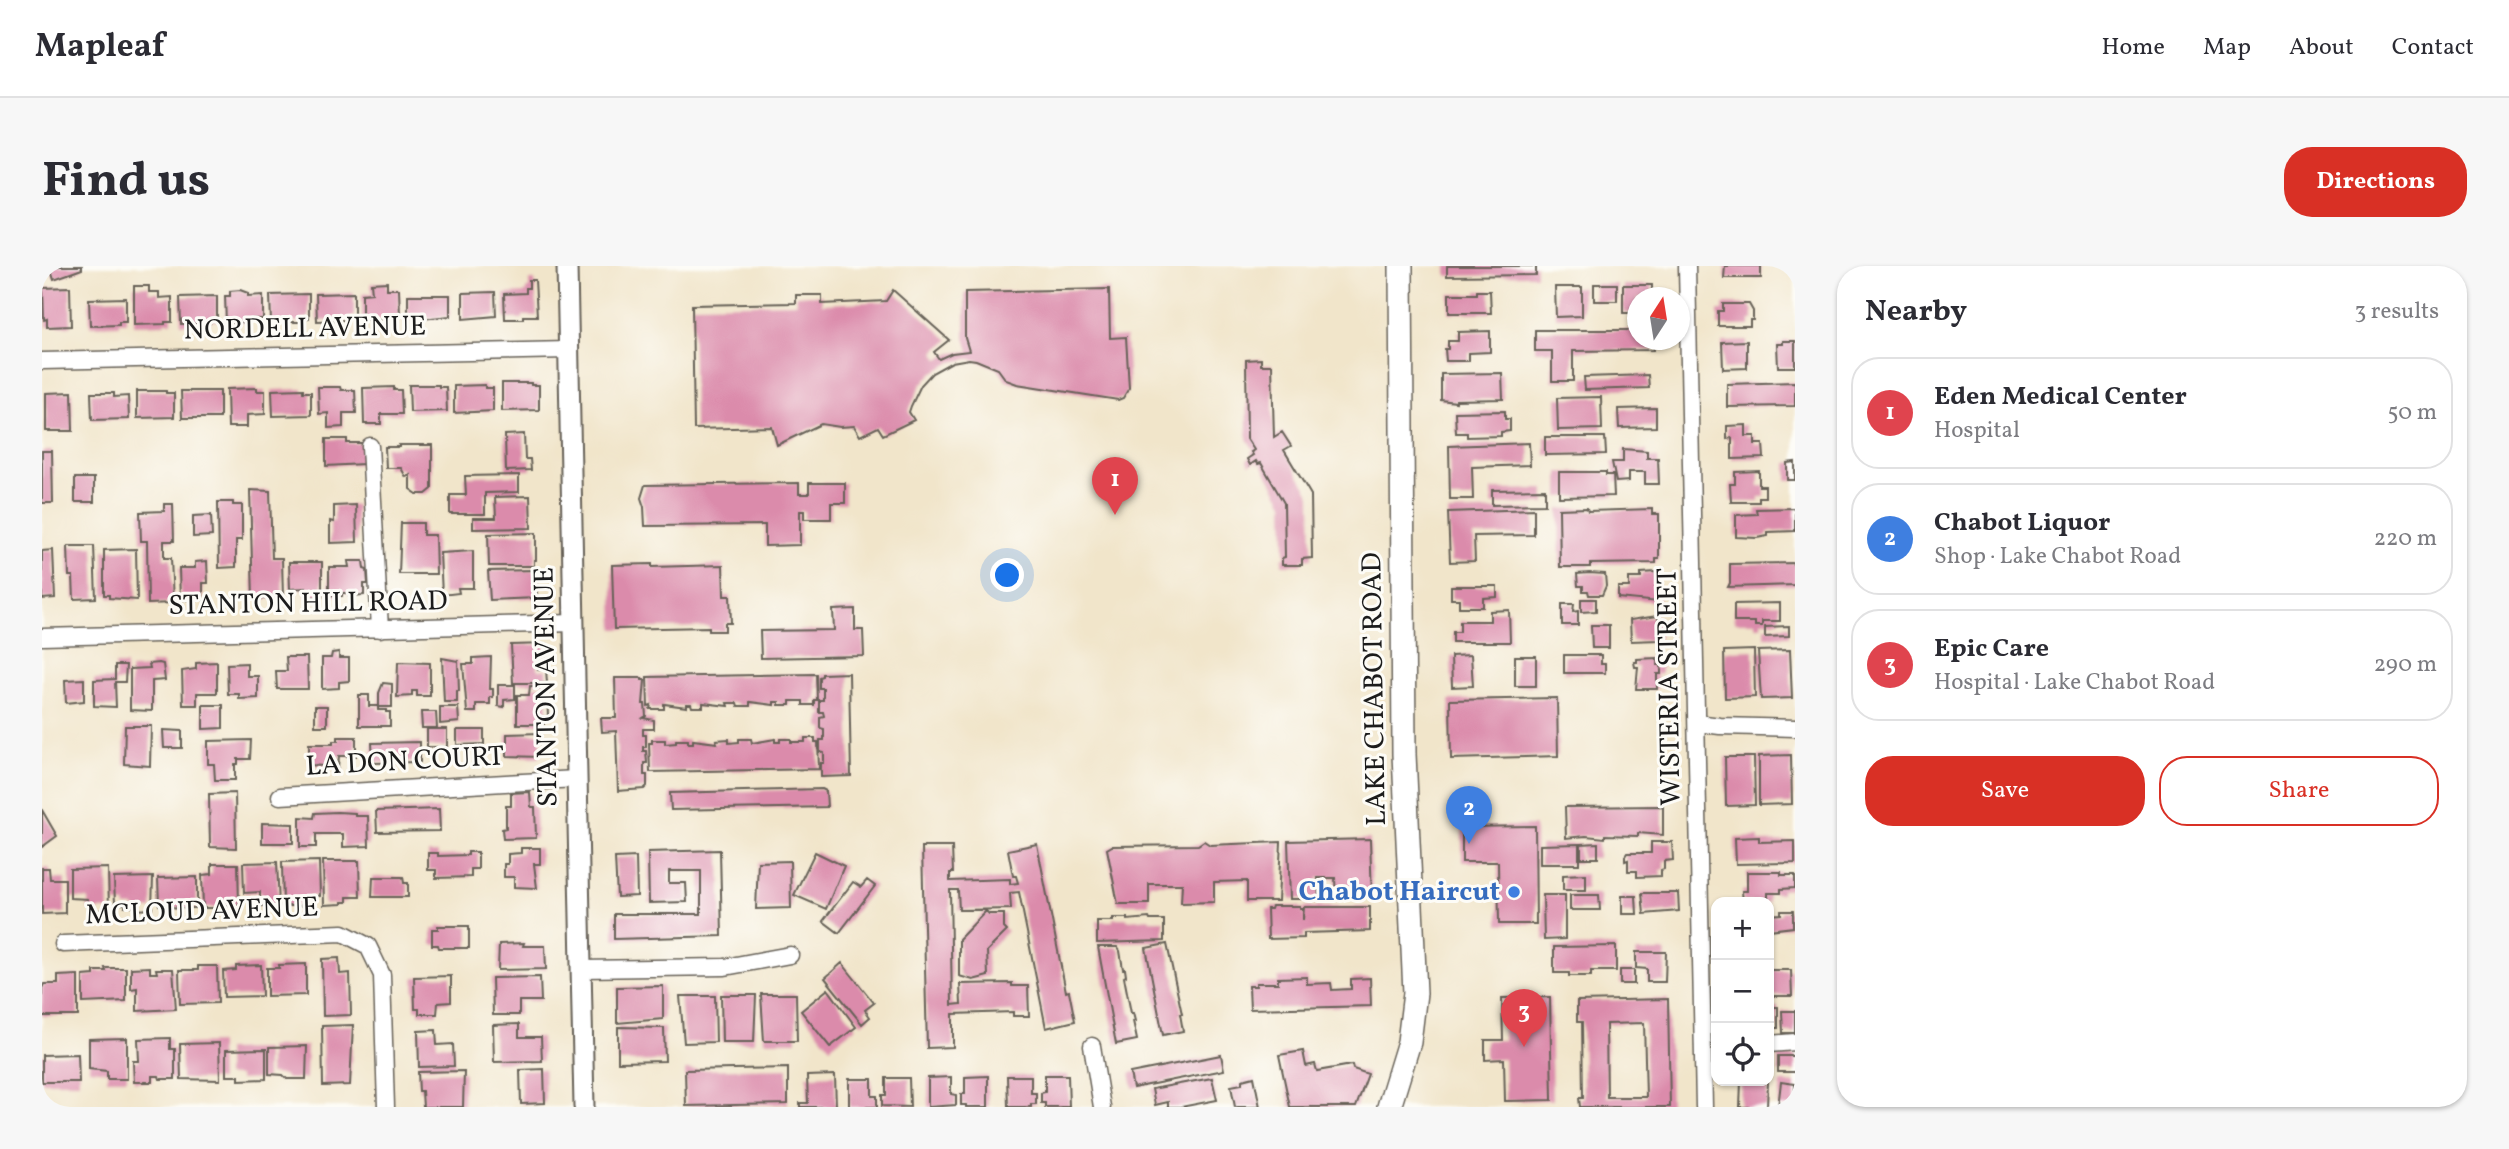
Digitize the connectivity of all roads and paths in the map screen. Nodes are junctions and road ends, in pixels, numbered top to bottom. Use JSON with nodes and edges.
{"nodes":[{"id":1,"x":567,"y":266,"type":"edge"},
{"id":2,"x":1401,"y":266,"type":"edge"},
{"id":3,"x":1687,"y":266,"type":"edge"},
{"id":4,"x":569,"y":350,"type":"junction"},
{"id":5,"x":42,"y":360,"type":"edge"},
{"id":6,"x":370,"y":446,"type":"dead end"},
{"id":7,"x":575,"y":623,"type":"junction"},
{"id":8,"x":380,"y":629,"type":"junction"},
{"id":9,"x":42,"y":637,"type":"edge"},
{"id":10,"x":1697,"y":723,"type":"junction"},
{"id":11,"x":1795,"y":728,"type":"edge"},
{"id":12,"x":576,"y":779,"type":"junction"},
{"id":13,"x":280,"y":796,"type":"dead end"},
{"id":14,"x":63,"y":944,"type":"dead end"},
{"id":15,"x":790,"y":955,"type":"dead end"},
{"id":16,"x":581,"y":969,"type":"junction"},
{"id":17,"x":1795,"y":1042,"type":"edge"},
{"id":18,"x":1774,"y":1044,"type":"edge"},
{"id":19,"x":1092,"y":1046,"type":"dead end"},
{"id":20,"x":1710,"y":1047,"type":"edge"},
{"id":21,"x":374,"y":1107,"type":"edge"},
{"id":22,"x":386,"y":1107,"type":"edge"},
{"id":23,"x":584,"y":1107,"type":"edge"},
{"id":24,"x":1102,"y":1107,"type":"edge"},
{"id":25,"x":1389,"y":1107,"type":"edge"},
{"id":26,"x":1704,"y":1107,"type":"edge"}],
"edges":[{"from":1,"to":4,"type":"street","name":"STANTON AVENUE"},
{"from":2,"to":25,"type":"main road","name":"LAKE CHABOT ROAD"},
{"from":3,"to":10,"type":"street","name":"WISTERIA STREET"},
{"from":4,"to":5,"type":"street","name":"NORDELL AVENUE"},
{"from":4,"to":7,"type":"street","name":"STANTON AVENUE"},
{"from":6,"to":8,"type":"street"},
{"from":7,"to":8,"type":"street","name":"STANTON HILL ROAD"},
{"from":7,"to":12,"type":"street","name":"STANTON AVENUE"},
{"from":8,"to":9,"type":"street","name":"STANTON HILL ROAD"},
{"from":10,"to":11,"type":"street"},
{"from":10,"to":20,"type":"street","name":"WISTERIA STREET"},
{"from":12,"to":13,"type":"street","name":"LA DON COURT"},
{"from":12,"to":16,"type":"street","name":"STANTON AVENUE"},
{"from":14,"to":22,"type":"street","name":"MCLOUD AVENUE"},
{"from":15,"to":16,"type":"street"},
{"from":16,"to":23,"type":"street","name":"STANTON AVENUE"},
{"from":17,"to":18,"type":"street"},
{"from":19,"to":24,"type":"street"},
{"from":20,"to":26,"type":"street","name":"WISTERIA STREET"},
{"from":21,"to":22,"type":"street"}]}
